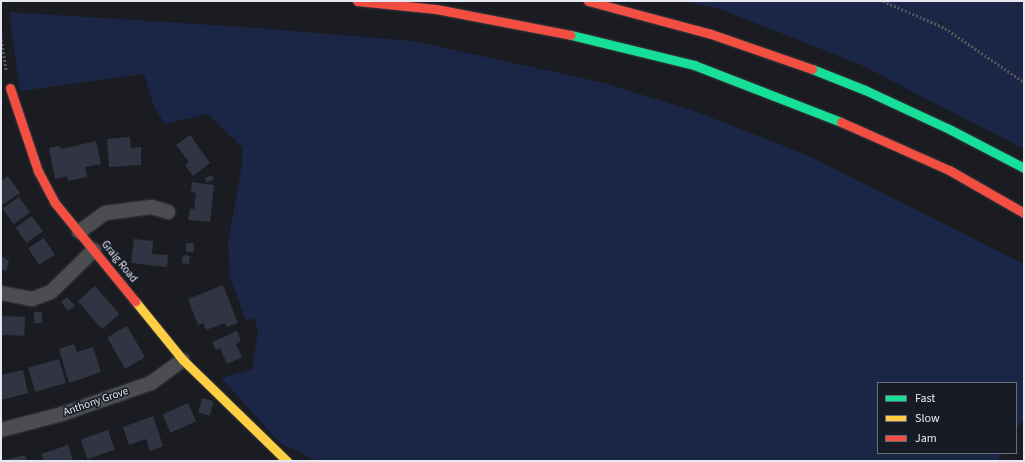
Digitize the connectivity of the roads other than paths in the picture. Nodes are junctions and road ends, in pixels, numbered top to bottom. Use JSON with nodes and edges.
{"nodes":[{"id":1,"x":357,"y":1,"type":"edge"},
{"id":2,"x":588,"y":1,"type":"edge"},
{"id":3,"x":10,"y":88,"type":"road end"},
{"id":4,"x":1024,"y":168,"type":"edge"},
{"id":5,"x":168,"y":212,"type":"dead end"},
{"id":6,"x":1024,"y":213,"type":"edge"},
{"id":7,"x":79,"y":232,"type":"junction"},
{"id":8,"x":94,"y":250,"type":"junction"},
{"id":9,"x":1,"y":293,"type":"edge"},
{"id":10,"x":183,"y":360,"type":"junction"},
{"id":11,"x":1,"y":430,"type":"edge"},
{"id":12,"x":287,"y":461,"type":"edge"}],
"edges":[{"from":1,"to":6,"type":"main road"},
{"from":2,"to":4,"type":"main road"},
{"from":3,"to":7,"type":"main road","name":"Graig Road"},
{"from":5,"to":7,"type":"street"},
{"from":7,"to":8,"type":"main road","name":"Graig Road"},
{"from":8,"to":9,"type":"street"},
{"from":8,"to":10,"type":"main road","name":"Graig Road"},
{"from":10,"to":11,"type":"street","name":"Anthony Grove"},
{"from":10,"to":12,"type":"main road","name":"Graig Road"}]}
